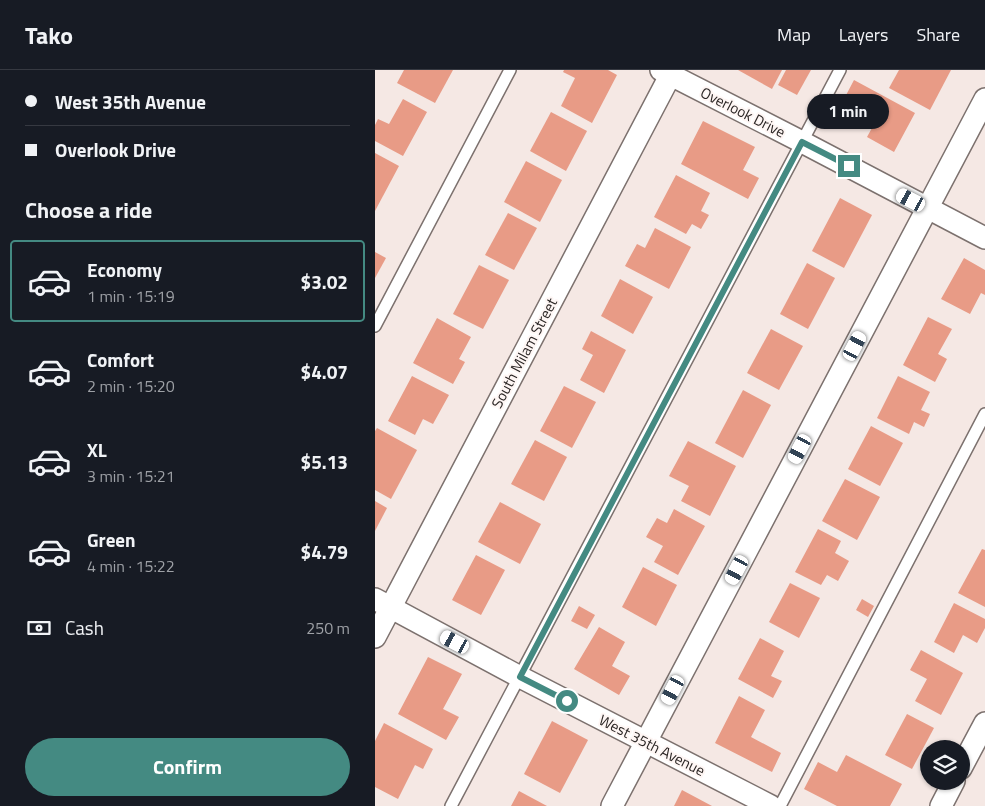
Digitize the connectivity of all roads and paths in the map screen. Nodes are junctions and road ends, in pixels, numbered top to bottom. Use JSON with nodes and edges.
{"nodes":[{"id":1,"x":510,"y":70,"type":"edge"},
{"id":2,"x":840,"y":70,"type":"edge"},
{"id":3,"x":668,"y":72,"type":"edge"},
{"id":4,"x":985,"y":99,"type":"edge"},
{"id":5,"x":802,"y":142,"type":"junction"},
{"id":6,"x":927,"y":208,"type":"junction"},
{"id":7,"x":985,"y":238,"type":"edge"},
{"id":8,"x":375,"y":326,"type":"edge"},
{"id":9,"x":985,"y":414,"type":"edge"},
{"id":10,"x":383,"y":604,"type":"edge"},
{"id":11,"x":375,"y":637,"type":"edge"},
{"id":12,"x":520,"y":677,"type":"junction"},
{"id":13,"x":985,"y":723,"type":"edge"},
{"id":14,"x":646,"y":742,"type":"junction"},
{"id":15,"x":970,"y":751,"type":"edge"},
{"id":16,"x":949,"y":790,"type":"edge"},
{"id":17,"x":451,"y":806,"type":"edge"},
{"id":18,"x":612,"y":806,"type":"edge"},
{"id":19,"x":771,"y":806,"type":"edge"},
{"id":20,"x":780,"y":806,"type":"edge"},
{"id":21,"x":941,"y":806,"type":"edge"}],
"edges":[{"from":1,"to":8,"type":"lane"},
{"from":2,"to":5,"type":"lane"},
{"from":3,"to":5,"type":"street","name":"Overlook Drive"},
{"from":3,"to":10,"type":"street","name":"South Milam Street"},
{"from":4,"to":6,"type":"street"},
{"from":5,"to":6,"type":"street","name":"Overlook Drive"},
{"from":5,"to":12,"type":"lane"},
{"from":6,"to":7,"type":"street","name":"Overlook Drive"},
{"from":6,"to":14,"type":"street"},
{"from":9,"to":20,"type":"lane"},
{"from":10,"to":11,"type":"street","name":"South Milam Street"},
{"from":10,"to":12,"type":"street","name":"West 35th Avenue"},
{"from":12,"to":14,"type":"street","name":"West 35th Avenue"},
{"from":12,"to":17,"type":"lane"},
{"from":13,"to":15,"type":"street"},
{"from":14,"to":18,"type":"street"},
{"from":14,"to":19,"type":"street","name":"West 35th Avenue"},
{"from":16,"to":21,"type":"street"}]}
